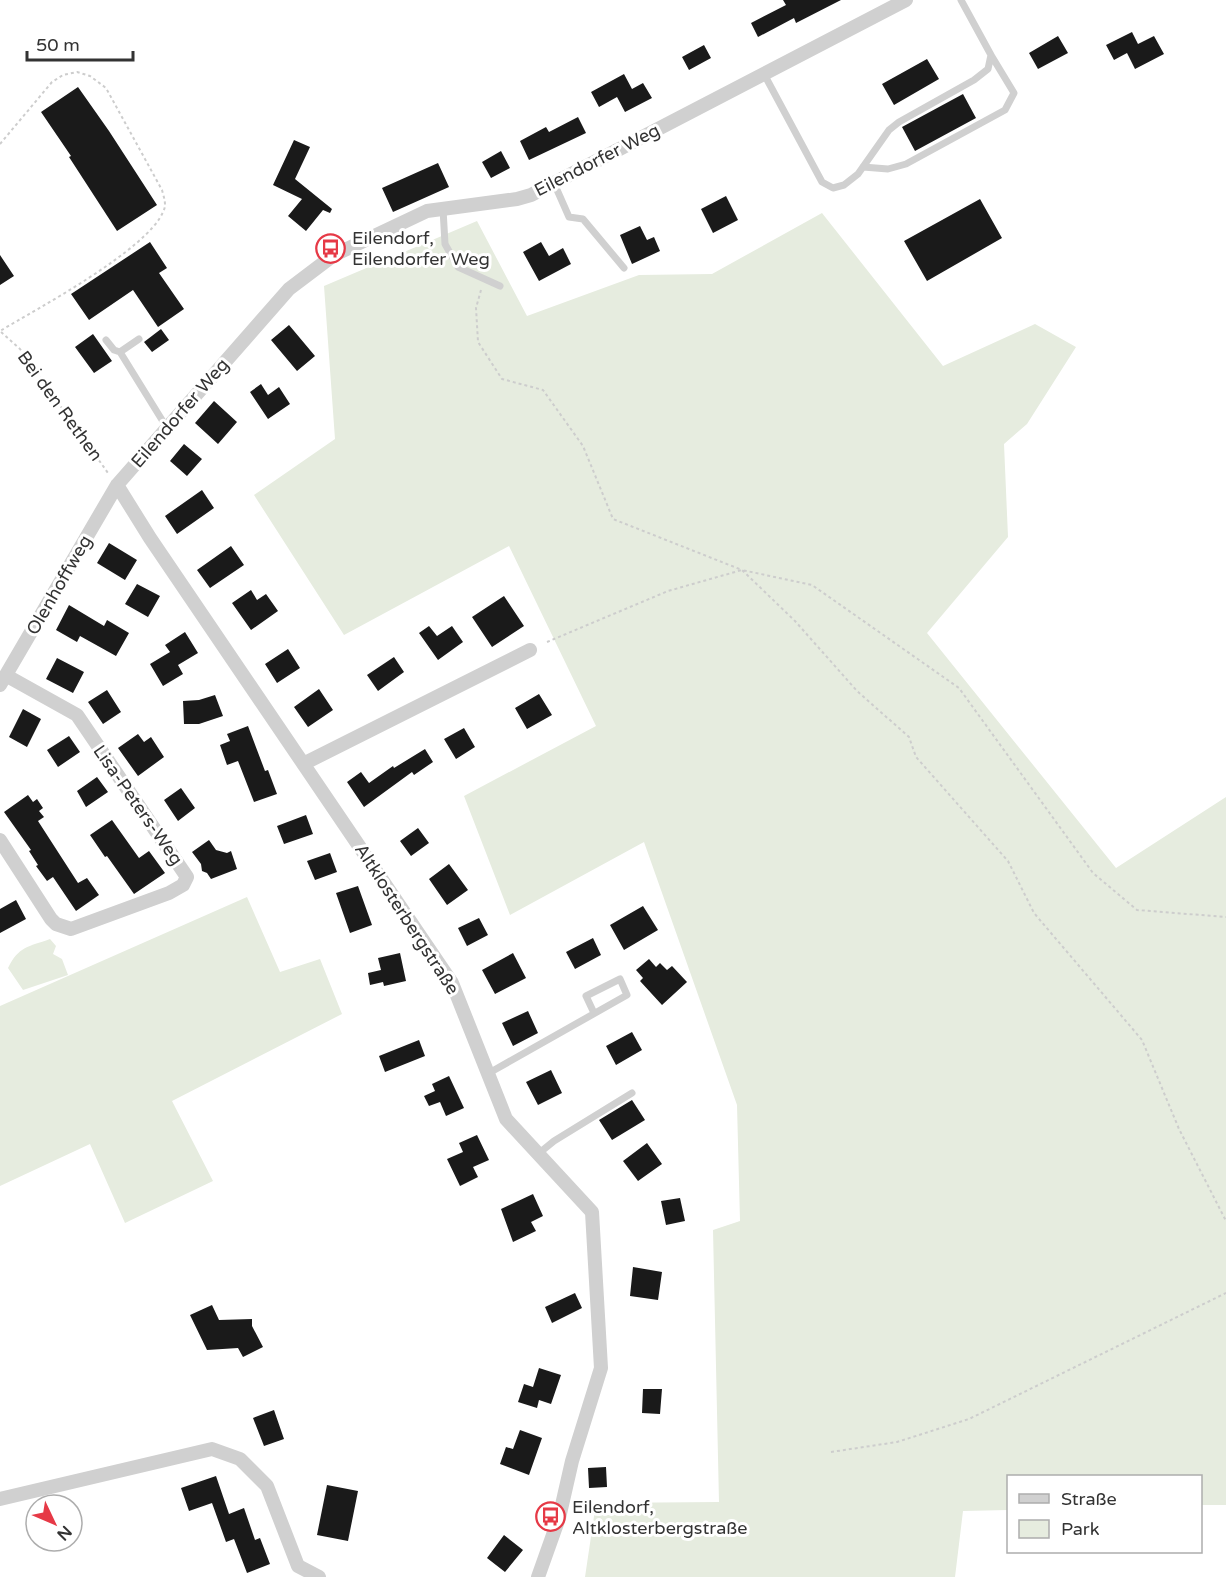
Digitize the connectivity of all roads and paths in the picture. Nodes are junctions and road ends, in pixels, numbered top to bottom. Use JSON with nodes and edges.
{"nodes":[{"id":1,"x":906,"y":0,"type":"edge"},
{"id":2,"x":961,"y":0,"type":"edge"},
{"id":3,"x":991,"y":55,"type":"junction"},
{"id":4,"x":764,"y":74,"type":"junction"},
{"id":5,"x":0,"y":144,"type":"edge"},
{"id":6,"x":863,"y":167,"type":"junction"},
{"id":7,"x":554,"y":183,"type":"junction"},
{"id":8,"x":443,"y":209,"type":"junction"},
{"id":9,"x":624,"y":268,"type":"dead end"},
{"id":10,"x":483,"y":279,"type":"junction"},
{"id":11,"x":500,"y":286,"type":"dead end"},
{"id":12,"x":0,"y":331,"type":"edge"},
{"id":13,"x":139,"y":339,"type":"dead end"},
{"id":14,"x":106,"y":340,"type":"dead end"},
{"id":15,"x":120,"y":352,"type":"junction"},
{"id":16,"x":167,"y":428,"type":"junction"},
{"id":17,"x":117,"y":485,"type":"junction"},
{"id":18,"x":742,"y":570,"type":"junction"},
{"id":19,"x":547,"y":642,"type":"dead end"},
{"id":20,"x":530,"y":650,"type":"dead end"},
{"id":21,"x":3,"y":681,"type":"edge"},
{"id":22,"x":305,"y":763,"type":"junction"},
{"id":23,"x":0,"y":840,"type":"edge"},
{"id":24,"x":1226,"y":917,"type":"edge"},
{"id":25,"x":594,"y":1013,"type":"junction"},
{"id":26,"x":489,"y":1073,"type":"junction"},
{"id":27,"x":632,"y":1093,"type":"dead end"},
{"id":28,"x":538,"y":1154,"type":"junction"},
{"id":29,"x":1226,"y":1221,"type":"edge"},
{"id":30,"x":1226,"y":1293,"type":"edge"},
{"id":31,"x":831,"y":1452,"type":"dead end"},
{"id":32,"x":0,"y":1499,"type":"edge"},
{"id":33,"x":319,"y":1577,"type":"edge"},
{"id":34,"x":538,"y":1577,"type":"edge"}],
"edges":[{"from":1,"to":4,"type":"street","name":"Eilendorfer Weg"},
{"from":2,"to":3,"type":"lane"},
{"from":3,"to":6,"type":"lane"},
{"from":3,"to":6,"type":"lane"},
{"from":4,"to":6,"type":"lane"},
{"from":4,"to":7,"type":"street","name":"Eilendorfer Weg"},
{"from":5,"to":12,"type":"path"},
{"from":7,"to":8,"type":"street","name":"Eilendorfer Weg"},
{"from":7,"to":9,"type":"lane"},
{"from":8,"to":10,"type":"lane"},
{"from":8,"to":16,"type":"street","name":"Eilendorfer Weg"},
{"from":10,"to":11,"type":"lane"},
{"from":10,"to":18,"type":"path"},
{"from":12,"to":17,"type":"path","name":"Bei den Rethen"},
{"from":13,"to":15,"type":"lane"},
{"from":14,"to":15,"type":"lane"},
{"from":15,"to":16,"type":"lane"},
{"from":16,"to":17,"type":"street","name":"Eilendorfer Weg"},
{"from":17,"to":21,"type":"street","name":"Olenhoffweg"},
{"from":17,"to":22,"type":"street","name":"Altklosterbergstraße"},
{"from":18,"to":19,"type":"path"},
{"from":18,"to":24,"type":"path"},
{"from":18,"to":29,"type":"path"},
{"from":20,"to":22,"type":"street"},
{"from":21,"to":23,"type":"street","name":"Lisa-Peters-Weg"},
{"from":22,"to":26,"type":"street","name":"Altklosterbergstraße"},
{"from":25,"to":25,"type":"lane"},
{"from":25,"to":26,"type":"lane"},
{"from":26,"to":28,"type":"street","name":"Altklosterbergstraße"},
{"from":27,"to":28,"type":"lane"},
{"from":28,"to":34,"type":"street","name":"Altklosterbergstraße"},
{"from":30,"to":31,"type":"path"},
{"from":32,"to":33,"type":"street"}]}
